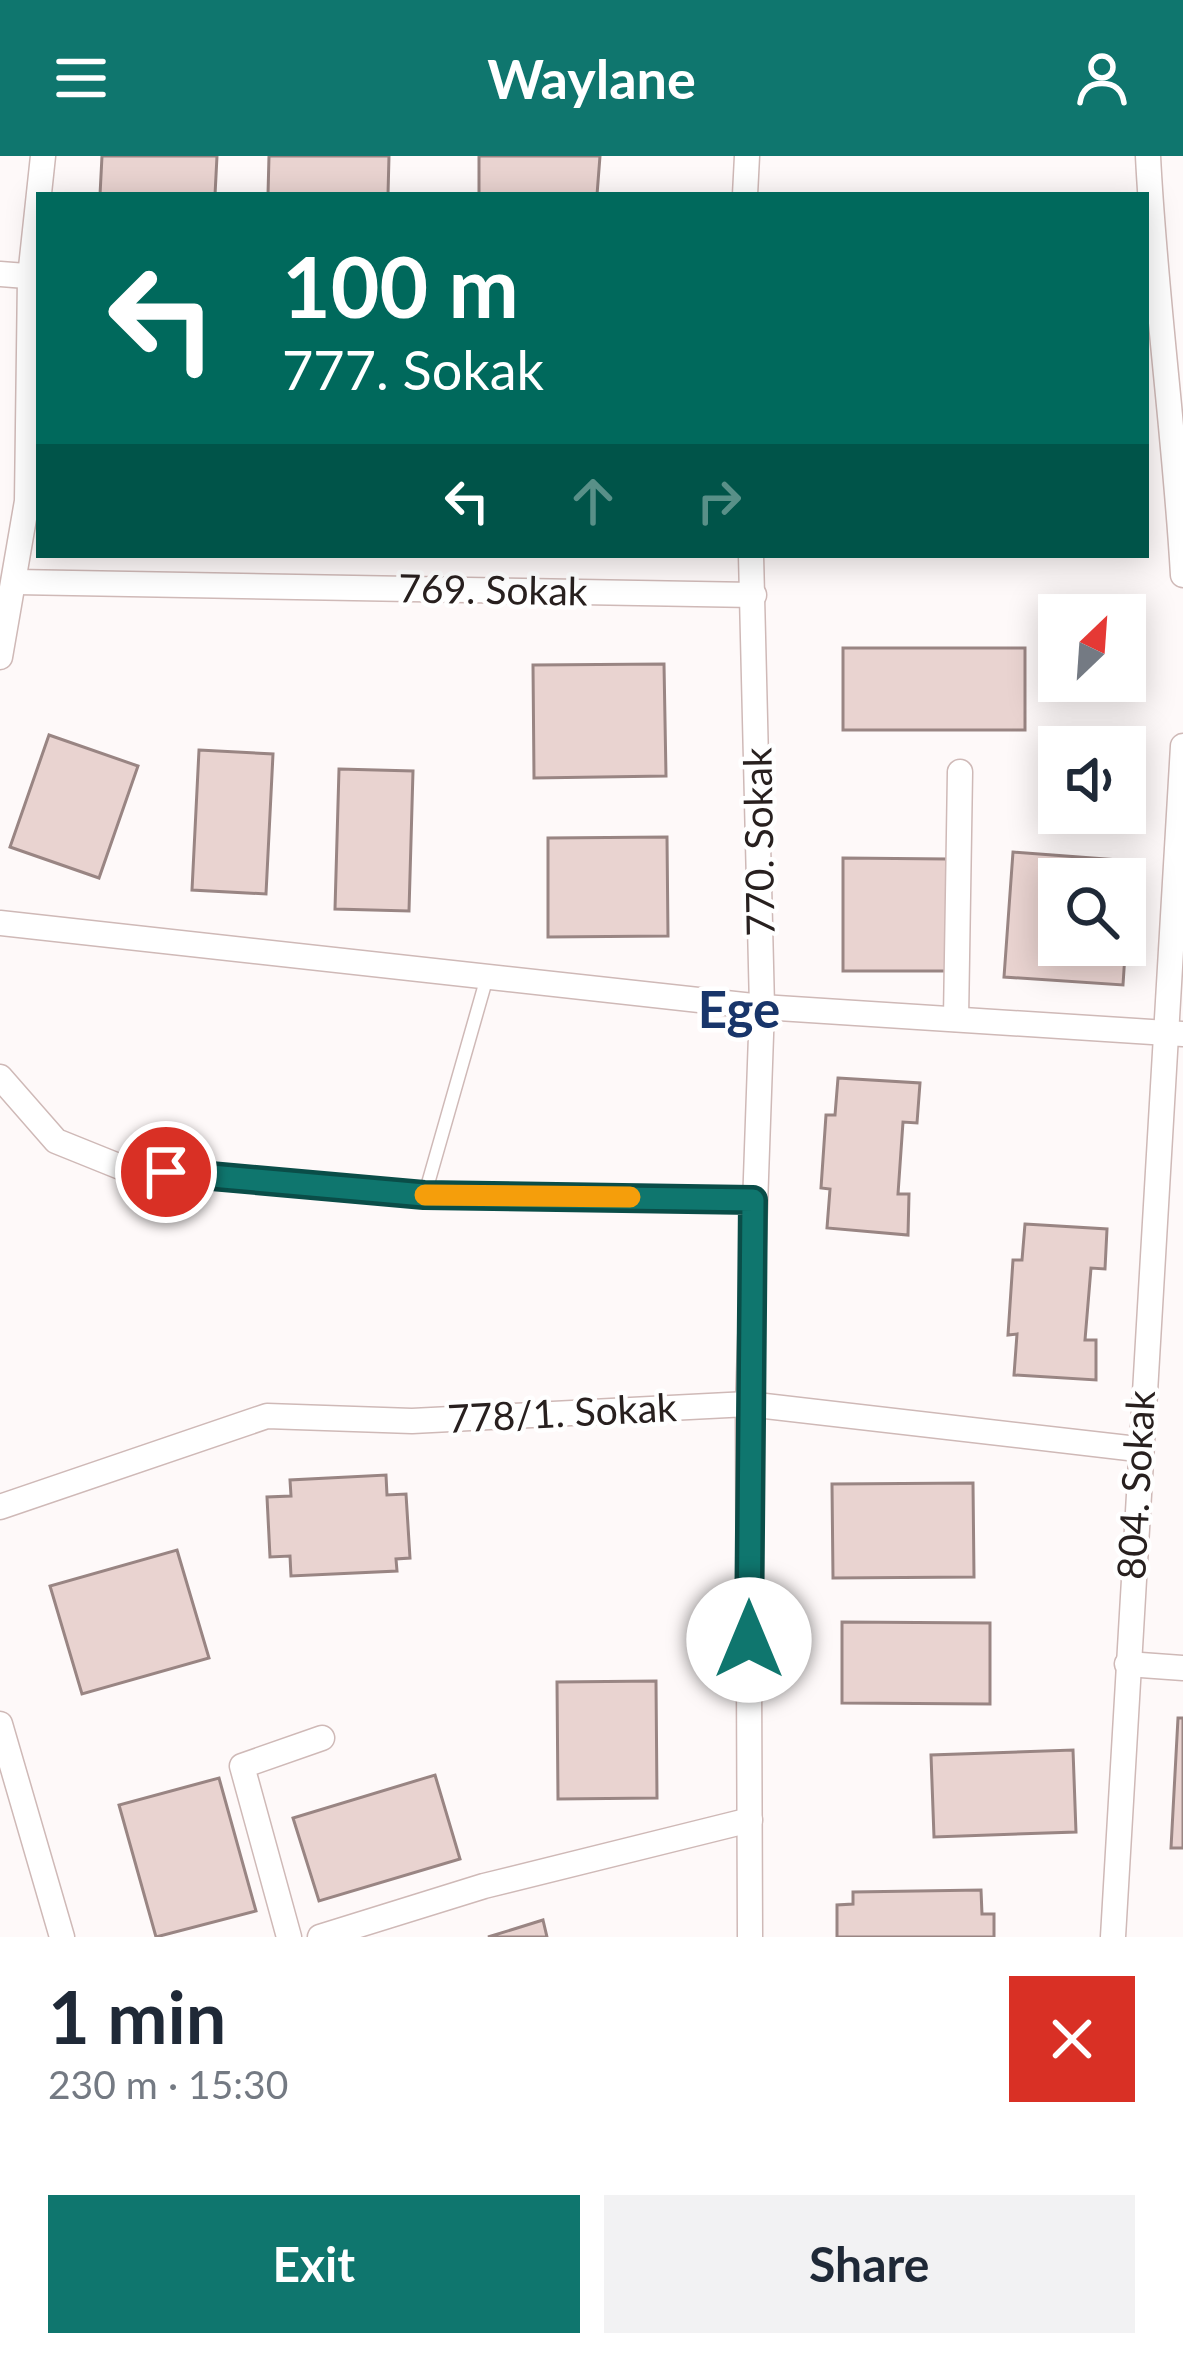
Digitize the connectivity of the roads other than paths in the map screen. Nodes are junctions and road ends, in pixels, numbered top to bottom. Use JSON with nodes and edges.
{"nodes":[{"id":1,"x":43,"y":156,"type":"edge"},
{"id":2,"x":747,"y":156,"type":"edge"},
{"id":3,"x":1148,"y":156,"type":"edge"},
{"id":4,"x":40,"y":192,"type":"edge"},
{"id":5,"x":746,"y":192,"type":"edge"},
{"id":6,"x":1149,"y":192,"type":"edge"},
{"id":7,"x":1149,"y":220,"type":"edge"},
{"id":8,"x":0,"y":274,"type":"edge"},
{"id":9,"x":34,"y":277,"type":"edge"},
{"id":10,"x":1183,"y":279,"type":"edge"},
{"id":11,"x":1150,"y":283,"type":"edge"},
{"id":12,"x":752,"y":558,"type":"edge"},
{"id":13,"x":1183,"y":575,"type":"edge"},
{"id":14,"x":16,"y":582,"type":"junction"},
{"id":15,"x":754,"y":595,"type":"junction"},
{"id":16,"x":0,"y":657,"type":"edge"},
{"id":17,"x":1183,"y":746,"type":"edge"},
{"id":18,"x":961,"y":772,"type":"dead end"},
{"id":19,"x":0,"y":923,"type":"edge"},
{"id":20,"x":487,"y":976,"type":"junction"},
{"id":21,"x":763,"y":1007,"type":"junction"},
{"id":22,"x":956,"y":1019,"type":"junction"},
{"id":23,"x":1173,"y":1034,"type":"edge"},
{"id":24,"x":0,"y":1077,"type":"edge"},
{"id":25,"x":424,"y":1195,"type":"junction"},
{"id":26,"x":753,"y":1200,"type":"junction"},
{"id":27,"x":748,"y":1404,"type":"junction"},
{"id":28,"x":1137,"y":1448,"type":"junction"},
{"id":29,"x":0,"y":1507,"type":"edge"},
{"id":30,"x":1127,"y":1664,"type":"junction"},
{"id":31,"x":1183,"y":1668,"type":"edge"},
{"id":32,"x":0,"y":1724,"type":"edge"},
{"id":33,"x":322,"y":1738,"type":"dead end"},
{"id":34,"x":750,"y":1820,"type":"junction"},
{"id":35,"x":62,"y":1937,"type":"edge"},
{"id":36,"x":289,"y":1937,"type":"edge"},
{"id":37,"x":320,"y":1937,"type":"edge"},
{"id":38,"x":749,"y":1937,"type":"edge"},
{"id":39,"x":1113,"y":1937,"type":"edge"}],
"edges":[{"from":1,"to":4,"type":"street"},
{"from":2,"to":5,"type":"street"},
{"from":3,"to":6,"type":"street"},
{"from":7,"to":11,"type":"street"},
{"from":8,"to":9,"type":"street"},
{"from":9,"to":14,"type":"street"},
{"from":10,"to":11,"type":"street"},
{"from":11,"to":13,"type":"street"},
{"from":12,"to":15,"type":"street","name":"770. Sokak"},
{"from":14,"to":15,"type":"street","name":"769. Sokak"},
{"from":14,"to":16,"type":"street"},
{"from":15,"to":21,"type":"street","name":"770. Sokak"},
{"from":17,"to":23,"type":"street","name":"804. Sokak"},
{"from":18,"to":22,"type":"street"},
{"from":19,"to":20,"type":"street"},
{"from":20,"to":21,"type":"street"},
{"from":20,"to":25,"type":"lane"},
{"from":21,"to":22,"type":"street"},
{"from":21,"to":26,"type":"street","name":"770. Sokak"},
{"from":22,"to":23,"type":"street"},
{"from":23,"to":28,"type":"street","name":"804. Sokak"},
{"from":24,"to":25,"type":"street"},
{"from":25,"to":26,"type":"street"},
{"from":26,"to":27,"type":"street","name":"770. Sokak"},
{"from":27,"to":28,"type":"street","name":"778/1. Sokak"},
{"from":27,"to":29,"type":"street","name":"778/1. Sokak"},
{"from":27,"to":34,"type":"street","name":"770. Sokak"},
{"from":28,"to":30,"type":"street","name":"804. Sokak"},
{"from":30,"to":31,"type":"street"},
{"from":30,"to":39,"type":"street","name":"804. Sokak"},
{"from":32,"to":35,"type":"street"},
{"from":33,"to":36,"type":"street"},
{"from":34,"to":37,"type":"street"},
{"from":34,"to":38,"type":"street","name":"770. Sokak"}]}
